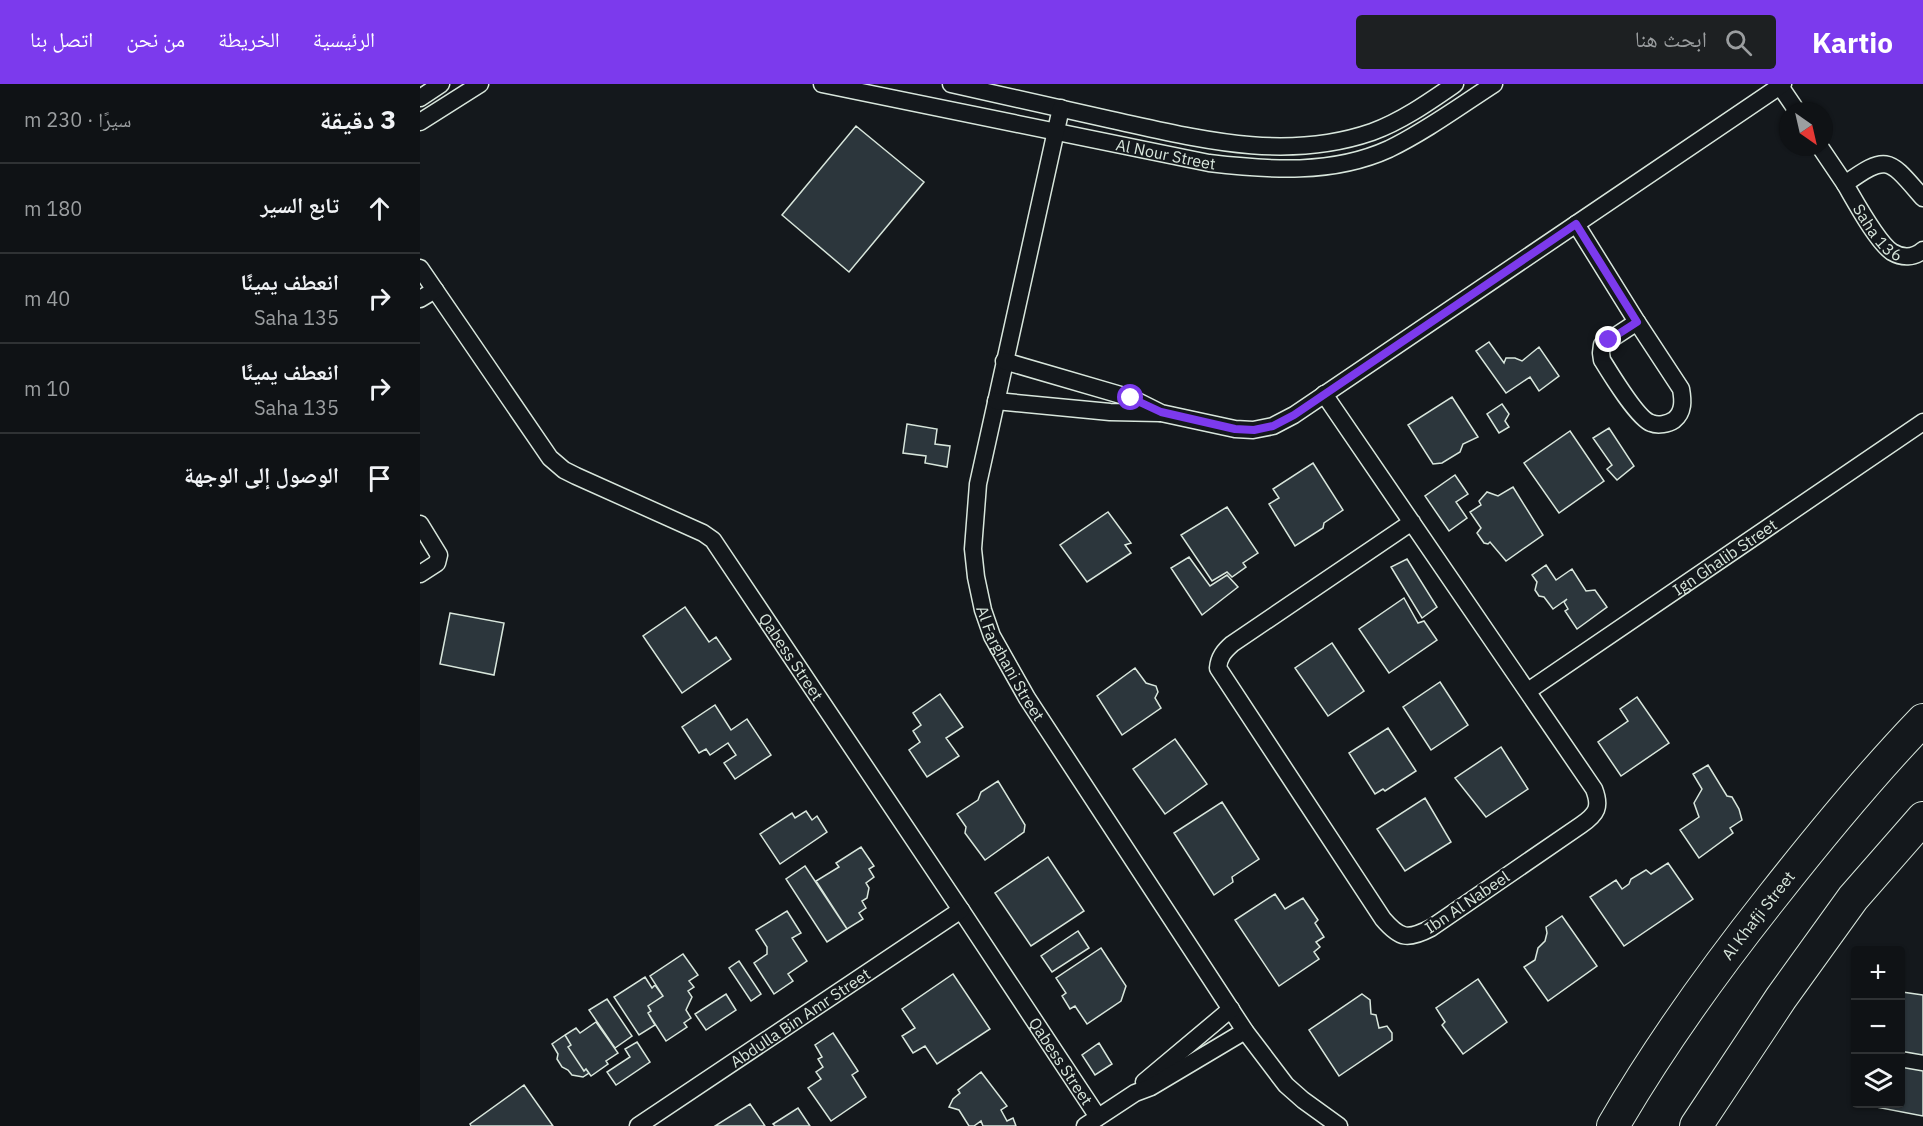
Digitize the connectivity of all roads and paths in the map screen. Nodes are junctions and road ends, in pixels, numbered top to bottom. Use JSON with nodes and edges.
{"nodes":[{"id":1,"x":441,"y":84,"type":"edge"},
{"id":2,"x":822,"y":84,"type":"edge"},
{"id":3,"x":951,"y":84,"type":"edge"},
{"id":4,"x":1455,"y":84,"type":"edge"},
{"id":5,"x":1494,"y":84,"type":"edge"},
{"id":6,"x":476,"y":85,"type":"edge"},
{"id":7,"x":1781,"y":85,"type":"edge"},
{"id":8,"x":849,"y":87,"type":"edge"},
{"id":9,"x":420,"y":98,"type":"edge"},
{"id":10,"x":1791,"y":102,"type":"edge"},
{"id":11,"x":1060,"y":108,"type":"junction"},
{"id":12,"x":420,"y":122,"type":"edge"},
{"id":13,"x":1057,"y":132,"type":"junction"},
{"id":14,"x":1826,"y":156,"type":"edge"},
{"id":15,"x":1845,"y":184,"type":"junction"},
{"id":16,"x":1923,"y":198,"type":"edge"},
{"id":17,"x":1576,"y":224,"type":"junction"},
{"id":18,"x":1923,"y":250,"type":"edge"},
{"id":19,"x":420,"y":268,"type":"edge"},
{"id":20,"x":435,"y":290,"type":"junction"},
{"id":21,"x":420,"y":299,"type":"edge"},
{"id":22,"x":1637,"y":322,"type":"junction"},
{"id":23,"x":1004,"y":361,"type":"junction"},
{"id":24,"x":1324,"y":394,"type":"junction"},
{"id":25,"x":996,"y":401,"type":"junction"},
{"id":26,"x":1161,"y":412,"type":"junction"},
{"id":27,"x":1923,"y":422,"type":"edge"},
{"id":28,"x":1412,"y":522,"type":"junction"},
{"id":29,"x":420,"y":524,"type":"edge"},
{"id":30,"x":420,"y":574,"type":"edge"},
{"id":31,"x":1528,"y":691,"type":"junction"},
{"id":32,"x":1923,"y":720,"type":"edge"},
{"id":33,"x":1923,"y":818,"type":"edge"},
{"id":34,"x":961,"y":910,"type":"junction"},
{"id":35,"x":1231,"y":1009,"type":"junction"},
{"id":36,"x":1245,"y":1031,"type":"junction"},
{"id":37,"x":1646,"y":1070,"type":"junction"},
{"id":38,"x":1135,"y":1093,"type":"junction"},
{"id":39,"x":1091,"y":1122,"type":"edge"},
{"id":40,"x":638,"y":1126,"type":"edge"},
{"id":41,"x":1339,"y":1126,"type":"edge"},
{"id":42,"x":1613,"y":1126,"type":"edge"},
{"id":43,"x":1637,"y":1126,"type":"edge"},
{"id":44,"x":1696,"y":1126,"type":"edge"}],
"edges":[{"from":1,"to":9,"type":"street"},
{"from":2,"to":8,"type":"street","name":"Al Nour Street"},
{"from":3,"to":11,"type":"street","name":"Al Nour Street"},
{"from":4,"to":11,"type":"street","name":"Al Nour Street"},
{"from":5,"to":13,"type":"street","name":"Al Nour Street"},
{"from":6,"to":12,"type":"street"},
{"from":7,"to":10,"type":"street"},
{"from":7,"to":17,"type":"street"},
{"from":8,"to":13,"type":"street","name":"Al Nour Street"},
{"from":11,"to":13,"type":"street","name":"Al Farghani Street"},
{"from":13,"to":23,"type":"street","name":"Al Farghani Street"},
{"from":14,"to":15,"type":"street","name":"Saha 136"},
{"from":15,"to":16,"type":"street","name":"Saha 136"},
{"from":15,"to":18,"type":"street","name":"Saha 136"},
{"from":17,"to":22,"type":"street"},
{"from":17,"to":24,"type":"street"},
{"from":19,"to":20,"type":"street","name":"Qabess Street"},
{"from":20,"to":21,"type":"street"},
{"from":20,"to":34,"type":"street","name":"Qabess Street"},
{"from":22,"to":22,"type":"street"},
{"from":23,"to":25,"type":"street","name":"Al Farghani Street"},
{"from":23,"to":26,"type":"street"},
{"from":24,"to":26,"type":"street"},
{"from":24,"to":28,"type":"street","name":"Ibn Al Nabeel"},
{"from":25,"to":26,"type":"street"},
{"from":25,"to":35,"type":"street","name":"Al Farghani Street"},
{"from":27,"to":31,"type":"street","name":"Ign Ghalib Street"},
{"from":28,"to":31,"type":"street","name":"Ibn Al Nabeel"},
{"from":28,"to":31,"type":"street","name":"Ibn Al Nabeel"},
{"from":29,"to":30,"type":"street"},
{"from":32,"to":37,"type":"highway","name":"Al Khafji Street"},
{"from":33,"to":44,"type":"highway"},
{"from":34,"to":39,"type":"street","name":"Qabess Street"},
{"from":34,"to":40,"type":"street","name":"Abdulla Bin Amr Street"},
{"from":35,"to":36,"type":"street","name":"Al Farghani Street"},
{"from":35,"to":38,"type":"street"},
{"from":36,"to":38,"type":"street"},
{"from":36,"to":41,"type":"street","name":"Al Farghani Street"},
{"from":37,"to":42,"type":"highway","name":"Al Khafji Street"},
{"from":37,"to":43,"type":"highway"},
{"from":38,"to":39,"type":"street"}]}
